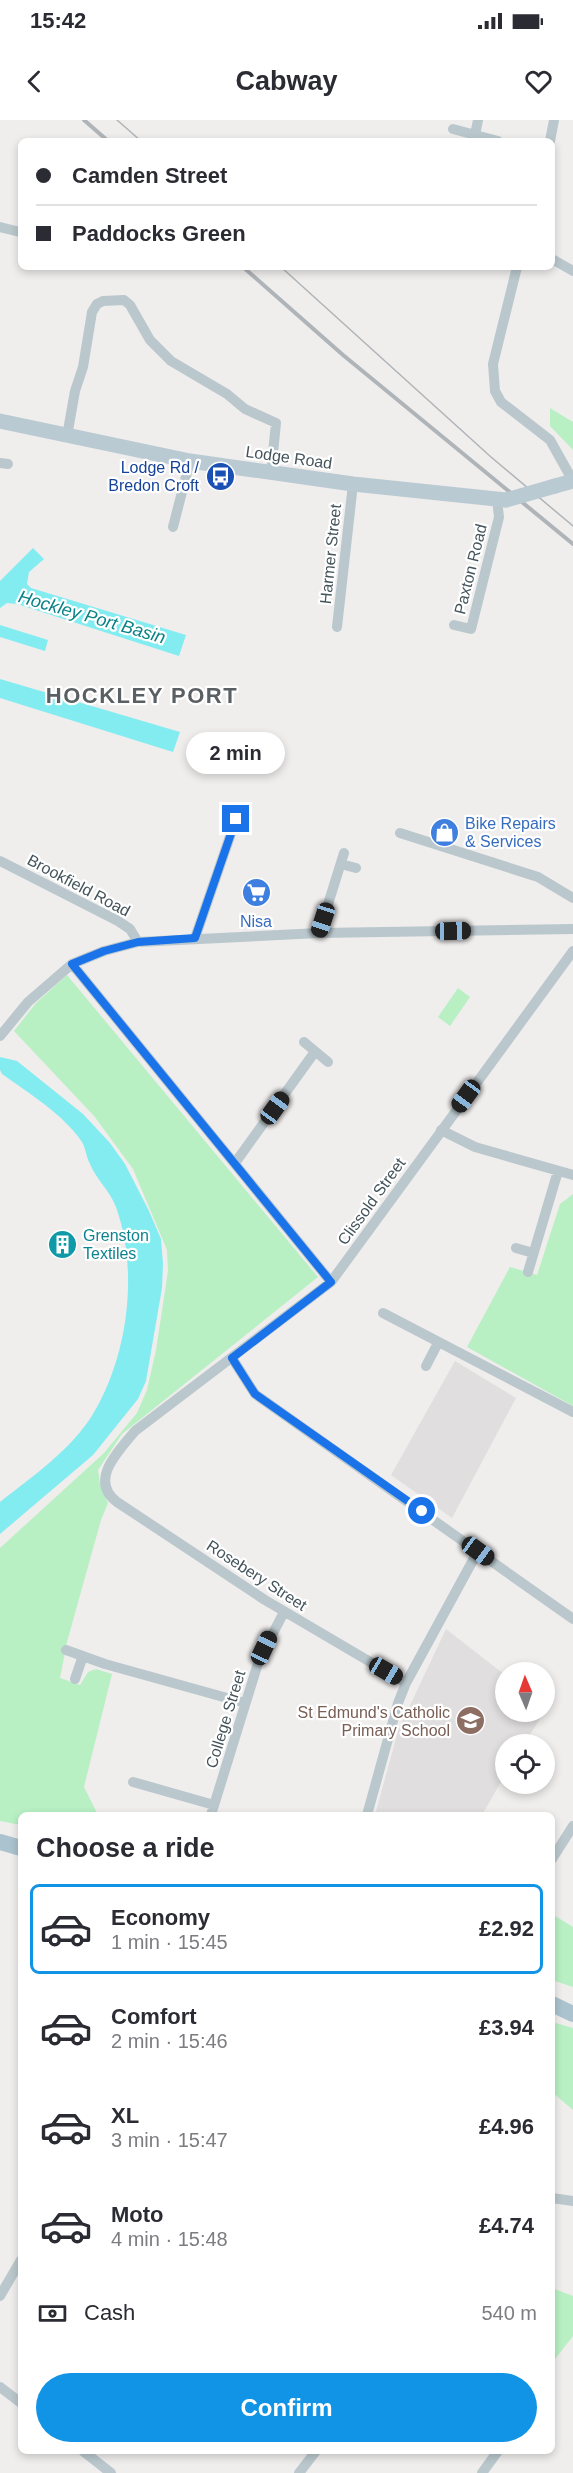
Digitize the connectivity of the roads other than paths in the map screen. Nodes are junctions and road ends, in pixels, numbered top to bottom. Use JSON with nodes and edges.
{"nodes":[{"id":1,"x":478,"y":120,"type":"edge"},
{"id":2,"x":554,"y":120,"type":"edge"},
{"id":3,"x":453,"y":129,"type":"dead end"},
{"id":4,"x":475,"y":135,"type":"junction"},
{"id":5,"x":486,"y":138,"type":"edge"},
{"id":6,"x":551,"y":138,"type":"edge"},
{"id":7,"x":0,"y":227,"type":"edge"},
{"id":8,"x":18,"y":232,"type":"edge"},
{"id":9,"x":555,"y":261,"type":"edge"},
{"id":10,"x":516,"y":270,"type":"edge"},
{"id":11,"x":573,"y":271,"type":"edge"},
{"id":12,"x":0,"y":421,"type":"edge"},
{"id":13,"x":67,"y":436,"type":"junction"},
{"id":14,"x":190,"y":461,"type":"junction"},
{"id":15,"x":271,"y":473,"type":"junction"},
{"id":16,"x":573,"y":481,"type":"edge"},
{"id":17,"x":353,"y":484,"type":"junction"},
{"id":18,"x":502,"y":500,"type":"junction"},
{"id":19,"x":173,"y":527,"type":"dead end"},
{"id":20,"x":454,"y":625,"type":"dead end"},
{"id":21,"x":337,"y":627,"type":"dead end"},
{"id":22,"x":236,"y":819,"type":"dead end"},
{"id":23,"x":400,"y":833,"type":"dead end"},
{"id":24,"x":0,"y":861,"type":"edge"},
{"id":25,"x":356,"y":868,"type":"dead end"},
{"id":26,"x":573,"y":898,"type":"edge"},
{"id":27,"x":573,"y":929,"type":"edge"},
{"id":28,"x":319,"y":933,"type":"junction"},
{"id":29,"x":195,"y":938,"type":"junction"},
{"id":30,"x":138,"y":942,"type":"junction"},
{"id":31,"x":573,"y":951,"type":"edge"},
{"id":32,"x":72,"y":964,"type":"junction"},
{"id":33,"x":0,"y":1036,"type":"edge"},
{"id":34,"x":304,"y":1042,"type":"dead end"},
{"id":35,"x":314,"y":1053,"type":"junction"},
{"id":36,"x":328,"y":1062,"type":"dead end"},
{"id":37,"x":441,"y":1130,"type":"junction"},
{"id":38,"x":236,"y":1163,"type":"junction"},
{"id":39,"x":558,"y":1171,"type":"junction"},
{"id":40,"x":573,"y":1175,"type":"edge"},
{"id":41,"x":516,"y":1248,"type":"dead end"},
{"id":42,"x":533,"y":1253,"type":"junction"},
{"id":43,"x":528,"y":1272,"type":"dead end"},
{"id":44,"x":331,"y":1282,"type":"junction"},
{"id":45,"x":383,"y":1313,"type":"dead end"},
{"id":46,"x":438,"y":1343,"type":"junction"},
{"id":47,"x":232,"y":1358,"type":"junction"},
{"id":48,"x":426,"y":1366,"type":"dead end"},
{"id":49,"x":573,"y":1412,"type":"edge"},
{"id":50,"x":104,"y":1480,"type":"joint"},
{"id":51,"x":478,"y":1551,"type":"junction"},
{"id":52,"x":284,"y":1612,"type":"junction"},
{"id":53,"x":573,"y":1619,"type":"edge"},
{"id":54,"x":66,"y":1650,"type":"dead end"},
{"id":55,"x":83,"y":1656,"type":"junction"},
{"id":56,"x":75,"y":1679,"type":"dead end"},
{"id":57,"x":406,"y":1683,"type":"junction"},
{"id":58,"x":245,"y":1702,"type":"junction"},
{"id":59,"x":133,"y":1782,"type":"dead end"},
{"id":60,"x":212,"y":1810,"type":"edge"},
{"id":61,"x":368,"y":1812,"type":"edge"},
{"id":62,"x":573,"y":1826,"type":"edge"},
{"id":63,"x":0,"y":1842,"type":"edge"},
{"id":64,"x":18,"y":1847,"type":"edge"},
{"id":65,"x":555,"y":1854,"type":"edge"},
{"id":66,"x":555,"y":2002,"type":"edge"},
{"id":67,"x":555,"y":2004,"type":"edge"},
{"id":68,"x":573,"y":2005,"type":"edge"},
{"id":69,"x":573,"y":2014,"type":"edge"},
{"id":70,"x":555,"y":2198,"type":"edge"},
{"id":71,"x":573,"y":2201,"type":"edge"},
{"id":72,"x":18,"y":2265,"type":"edge"},
{"id":73,"x":0,"y":2296,"type":"edge"},
{"id":74,"x":0,"y":2387,"type":"edge"},
{"id":75,"x":18,"y":2401,"type":"edge"},
{"id":76,"x":89,"y":2454,"type":"edge"},
{"id":77,"x":313,"y":2454,"type":"edge"},
{"id":78,"x":496,"y":2454,"type":"edge"},
{"id":79,"x":111,"y":2473,"type":"edge"},
{"id":80,"x":299,"y":2473,"type":"edge"},
{"id":81,"x":482,"y":2473,"type":"edge"}],
"edges":[{"from":1,"to":4,"type":"street"},
{"from":2,"to":6,"type":"street"},
{"from":3,"to":4,"type":"street"},
{"from":4,"to":5,"type":"street"},
{"from":7,"to":8,"type":"street"},
{"from":9,"to":11,"type":"street"},
{"from":10,"to":16,"type":"street"},
{"from":12,"to":13,"type":"street","name":"Lodge Road"},
{"from":13,"to":14,"type":"street","name":"Lodge Road"},
{"from":13,"to":15,"type":"street"},
{"from":14,"to":15,"type":"street","name":"Lodge Road"},
{"from":14,"to":19,"type":"street"},
{"from":15,"to":17,"type":"street","name":"Lodge Road"},
{"from":16,"to":18,"type":"street","name":"Lodge Road","bridge":true},
{"from":17,"to":18,"type":"street","name":"Lodge Road"},
{"from":17,"to":21,"type":"street","name":"Harmer Street"},
{"from":18,"to":20,"type":"street","name":"Paxton Road"},
{"from":22,"to":29,"type":"street"},
{"from":23,"to":26,"type":"street"},
{"from":24,"to":30,"type":"street","name":"Brookfield Road"},
{"from":25,"to":28,"type":"street"},
{"from":27,"to":28,"type":"street"},
{"from":28,"to":29,"type":"street"},
{"from":29,"to":30,"type":"street"},
{"from":30,"to":32,"type":"street"},
{"from":31,"to":37,"type":"street","name":"Clissold Street"},
{"from":32,"to":33,"type":"street"},
{"from":32,"to":38,"type":"street"},
{"from":34,"to":35,"type":"street"},
{"from":35,"to":36,"type":"street"},
{"from":35,"to":38,"type":"street"},
{"from":37,"to":39,"type":"street"},
{"from":37,"to":44,"type":"street","name":"Clissold Street"},
{"from":38,"to":44,"type":"street"},
{"from":39,"to":40,"type":"street"},
{"from":39,"to":42,"type":"street"},
{"from":41,"to":42,"type":"street"},
{"from":42,"to":43,"type":"street"},
{"from":44,"to":47,"type":"street","name":"Clissold Street"},
{"from":45,"to":46,"type":"street"},
{"from":46,"to":48,"type":"street"},
{"from":46,"to":49,"type":"street"},
{"from":47,"to":50,"type":"street","name":"Clissold Street"},
{"from":47,"to":51,"type":"street"},
{"from":50,"to":52,"type":"street","name":"Rosebery Street"},
{"from":51,"to":53,"type":"street"},
{"from":51,"to":57,"type":"street"},
{"from":52,"to":57,"type":"street","name":"Rosebery Street"},
{"from":52,"to":58,"type":"street","name":"College Street"},
{"from":54,"to":55,"type":"street"},
{"from":55,"to":56,"type":"street"},
{"from":55,"to":58,"type":"street"},
{"from":57,"to":61,"type":"street"},
{"from":58,"to":60,"type":"street","name":"College Street"},
{"from":59,"to":60,"type":"street","name":"College Street"},
{"from":62,"to":65,"type":"street"},
{"from":63,"to":64,"type":"main road"},
{"from":66,"to":68,"type":"main road"},
{"from":67,"to":69,"type":"main road"},
{"from":70,"to":71,"type":"street"},
{"from":72,"to":73,"type":"street"},
{"from":74,"to":75,"type":"street"},
{"from":76,"to":79,"type":"street"},
{"from":77,"to":80,"type":"street"},
{"from":78,"to":81,"type":"street"}]}
